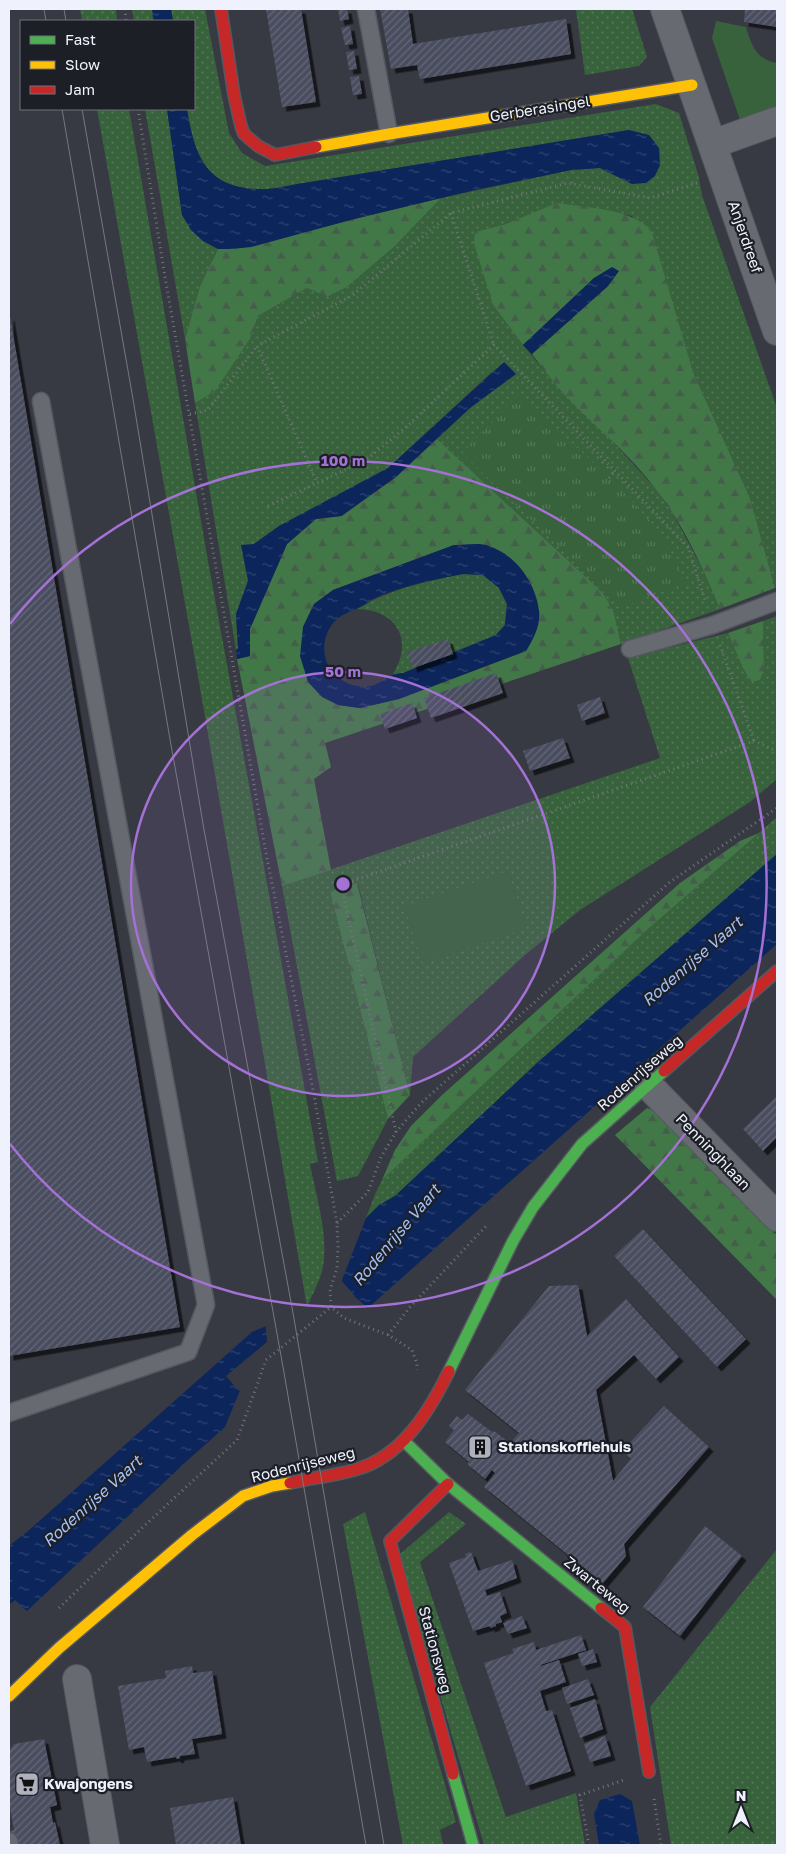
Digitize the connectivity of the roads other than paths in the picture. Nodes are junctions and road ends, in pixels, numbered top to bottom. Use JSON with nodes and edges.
{"nodes":[{"id":1,"x":221,"y":9,"type":"edge"},
{"id":2,"x":366,"y":9,"type":"edge"},
{"id":3,"x":665,"y":9,"type":"edge"},
{"id":4,"x":692,"y":84,"type":"junction"},
{"id":5,"x":777,"y":121,"type":"edge"},
{"id":6,"x":389,"y":134,"type":"junction"},
{"id":7,"x":713,"y":144,"type":"junction"},
{"id":8,"x":777,"y":331,"type":"edge"},
{"id":9,"x":41,"y":401,"type":"dead end"},
{"id":10,"x":777,"y":601,"type":"edge"},
{"id":11,"x":630,"y":649,"type":"dead end"},
{"id":12,"x":777,"y":971,"type":"edge"},
{"id":13,"x":649,"y":1086,"type":"junction"},
{"id":14,"x":777,"y":1217,"type":"edge"},
{"id":15,"x":9,"y":1413,"type":"edge"},
{"id":16,"x":404,"y":1441,"type":"junction"},
{"id":17,"x":448,"y":1484,"type":"junction"},
{"id":18,"x":77,"y":1679,"type":"dead end"},
{"id":19,"x":9,"y":1696,"type":"edge"},
{"id":20,"x":649,"y":1772,"type":"road end"},
{"id":21,"x":9,"y":1842,"type":"edge"},
{"id":22,"x":10,"y":1845,"type":"edge"},
{"id":23,"x":106,"y":1845,"type":"edge"},
{"id":24,"x":474,"y":1845,"type":"edge"}],
"edges":[{"from":1,"to":6,"type":"street","name":"Gerberasingel"},
{"from":2,"to":6,"type":"lane"},
{"from":3,"to":4,"type":"street","name":"Anjerdreef"},
{"from":4,"to":6,"type":"street","name":"Gerberasingel"},
{"from":4,"to":7,"type":"street","name":"Anjerdreef"},
{"from":5,"to":7,"type":"street"},
{"from":7,"to":8,"type":"street","name":"Anjerdreef"},
{"from":9,"to":15,"type":"lane"},
{"from":10,"to":11,"type":"lane"},
{"from":12,"to":13,"type":"street","name":"Rodenrijseweg"},
{"from":13,"to":14,"type":"street","name":"Penninghlaan"},
{"from":13,"to":16,"type":"street","name":"Rodenrijseweg"},
{"from":16,"to":17,"type":"street","name":"Zwarteweg"},
{"from":16,"to":19,"type":"street","name":"Rodenrijseweg"},
{"from":17,"to":20,"type":"street","name":"Zwarteweg"},
{"from":17,"to":24,"type":"street","name":"Stationsweg"},
{"from":18,"to":23,"type":"street"},
{"from":21,"to":22,"type":"lane"}]}
